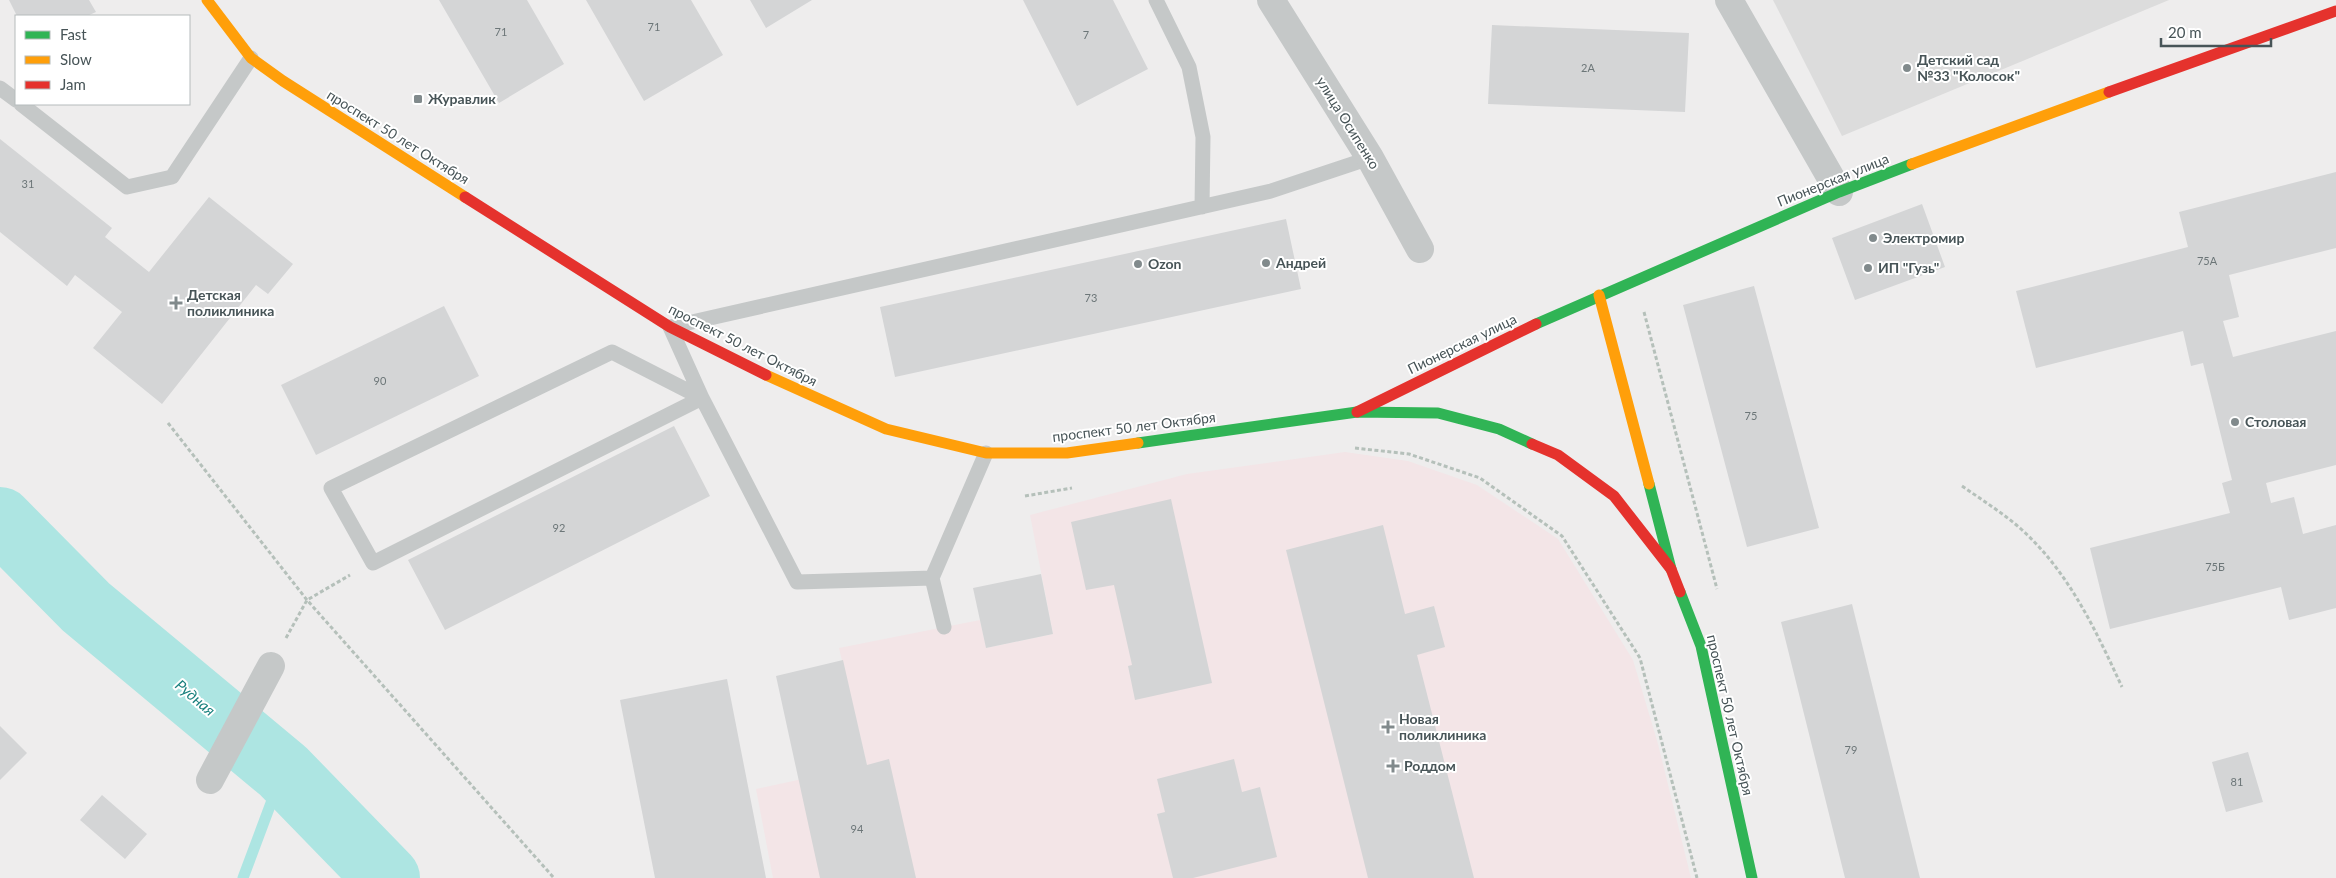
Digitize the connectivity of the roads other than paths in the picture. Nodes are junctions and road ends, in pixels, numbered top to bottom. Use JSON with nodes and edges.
{"nodes":[{"id":1,"x":208,"y":0,"type":"edge"},
{"id":2,"x":1156,"y":0,"type":"edge"},
{"id":3,"x":1271,"y":0,"type":"edge"},
{"id":4,"x":1729,"y":0,"type":"edge"},
{"id":5,"x":2336,"y":11,"type":"edge"},
{"id":6,"x":251,"y":58,"type":"junction"},
{"id":7,"x":0,"y":88,"type":"edge"},
{"id":8,"x":15,"y":99,"type":"edge"},
{"id":9,"x":22,"y":105,"type":"edge"},
{"id":10,"x":1370,"y":158,"type":"junction"},
{"id":11,"x":1838,"y":192,"type":"junction"},
{"id":12,"x":1202,"y":207,"type":"junction"},
{"id":13,"x":1420,"y":249,"type":"dead end"},
{"id":14,"x":1599,"y":295,"type":"junction"},
{"id":15,"x":670,"y":327,"type":"junction"},
{"id":16,"x":702,"y":398,"type":"junction"},
{"id":17,"x":1357,"y":412,"type":"junction"},
{"id":18,"x":986,"y":453,"type":"junction"},
{"id":19,"x":1671,"y":568,"type":"junction"},
{"id":20,"x":932,"y":578,"type":"junction"},
{"id":21,"x":944,"y":627,"type":"dead end"},
{"id":22,"x":271,"y":666,"type":"road end"},
{"id":23,"x":210,"y":780,"type":"dead end"},
{"id":24,"x":1752,"y":878,"type":"edge"}],
"edges":[{"from":1,"to":6,"type":"main road","name":"проспект 50 лет Октября"},
{"from":2,"to":12,"type":"lane"},
{"from":3,"to":10,"type":"street","name":"улица Осипенко"},
{"from":4,"to":11,"type":"street"},
{"from":5,"to":11,"type":"main road","name":"Пионерская улица"},
{"from":6,"to":9,"type":"lane"},
{"from":6,"to":15,"type":"main road","name":"проспект 50 лет Октября"},
{"from":7,"to":8,"type":"lane"},
{"from":10,"to":12,"type":"lane"},
{"from":10,"to":13,"type":"street","name":"улица Осипенко"},
{"from":11,"to":14,"type":"main road","name":"Пионерская улица"},
{"from":12,"to":15,"type":"lane"},
{"from":14,"to":17,"type":"main road","name":"Пионерская улица"},
{"from":14,"to":19,"type":"main road"},
{"from":15,"to":16,"type":"lane"},
{"from":15,"to":18,"type":"main road","name":"проспект 50 лет Октября"},
{"from":16,"to":16,"type":"lane"},
{"from":16,"to":20,"type":"lane"},
{"from":17,"to":18,"type":"main road","name":"проспект 50 лет Октября"},
{"from":17,"to":19,"type":"main road","name":"проспект 50 лет Октября"},
{"from":18,"to":20,"type":"lane"},
{"from":19,"to":24,"type":"main road","name":"проспект 50 лет Октября"},
{"from":20,"to":21,"type":"lane"},
{"from":22,"to":23,"type":"street"}]}
